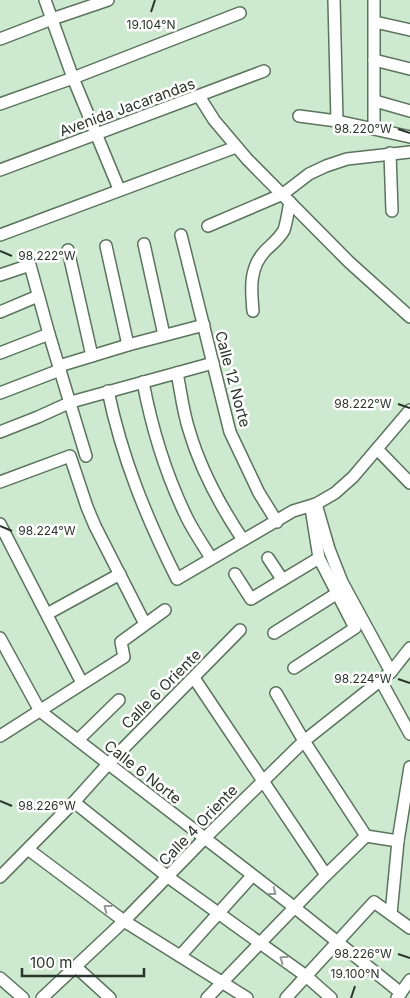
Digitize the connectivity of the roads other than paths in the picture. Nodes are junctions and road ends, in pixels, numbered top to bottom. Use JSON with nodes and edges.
{"nodes":[{"id":1,"x":45,"y":0,"type":"edge"},
{"id":2,"x":108,"y":0,"type":"edge"},
{"id":3,"x":334,"y":0,"type":"edge"},
{"id":4,"x":374,"y":0,"type":"edge"},
{"id":5,"x":240,"y":13,"type":"dead end"},
{"id":6,"x":52,"y":19,"type":"junction"},
{"id":7,"x":375,"y":22,"type":"junction"},
{"id":8,"x":410,"y":30,"type":"edge"},
{"id":9,"x":0,"y":39,"type":"edge"},
{"id":10,"x":374,"y":60,"type":"junction"},
{"id":11,"x":410,"y":69,"type":"edge"},
{"id":12,"x":264,"y":71,"type":"dead end"},
{"id":13,"x":73,"y":78,"type":"junction"},
{"id":14,"x":199,"y":96,"type":"junction"},
{"id":15,"x":375,"y":101,"type":"junction"},
{"id":16,"x":0,"y":104,"type":"edge"},
{"id":17,"x":410,"y":111,"type":"edge"},
{"id":18,"x":299,"y":116,"type":"dead end"},
{"id":19,"x":337,"y":121,"type":"junction"},
{"id":20,"x":374,"y":129,"type":"junction"},
{"id":21,"x":98,"y":134,"type":"junction"},
{"id":22,"x":410,"y":137,"type":"edge"},
{"id":23,"x":236,"y":146,"type":"junction"},
{"id":24,"x":410,"y":152,"type":"edge"},
{"id":25,"x":390,"y":153,"type":"junction"},
{"id":26,"x":0,"y":170,"type":"edge"},
{"id":27,"x":120,"y":190,"type":"junction"},
{"id":28,"x":286,"y":198,"type":"junction"},
{"id":29,"x":392,"y":211,"type":"dead end"},
{"id":30,"x":208,"y":226,"type":"dead end"},
{"id":31,"x":0,"y":235,"type":"edge"},
{"id":32,"x":182,"y":235,"type":"dead end"},
{"id":33,"x":144,"y":244,"type":"dead end"},
{"id":34,"x":106,"y":246,"type":"dead end"},
{"id":35,"x":68,"y":250,"type":"dead end"},
{"id":36,"x":0,"y":276,"type":"edge"},
{"id":37,"x":38,"y":296,"type":"junction"},
{"id":38,"x":253,"y":311,"type":"dead end"},
{"id":39,"x":0,"y":312,"type":"edge"},
{"id":40,"x":410,"y":317,"type":"edge"},
{"id":41,"x":204,"y":325,"type":"junction"},
{"id":42,"x":49,"y":334,"type":"junction"},
{"id":43,"x":164,"y":335,"type":"junction"},
{"id":44,"x":128,"y":345,"type":"junction"},
{"id":45,"x":0,"y":353,"type":"edge"},
{"id":46,"x":92,"y":356,"type":"junction"},
{"id":47,"x":213,"y":363,"type":"junction"},
{"id":48,"x":60,"y":368,"type":"junction"},
{"id":49,"x":177,"y":373,"type":"junction"},
{"id":50,"x":143,"y":382,"type":"junction"},
{"id":51,"x":108,"y":391,"type":"junction"},
{"id":52,"x":0,"y":393,"type":"edge"},
{"id":53,"x":71,"y":402,"type":"junction"},
{"id":54,"x":410,"y":410,"type":"edge"},
{"id":55,"x":0,"y":432,"type":"edge"},
{"id":56,"x":377,"y":449,"type":"junction"},
{"id":57,"x":86,"y":456,"type":"dead end"},
{"id":58,"x":0,"y":482,"type":"edge"},
{"id":59,"x":410,"y":483,"type":"edge"},
{"id":60,"x":313,"y":505,"type":"junction"},
{"id":61,"x":277,"y":522,"type":"junction"},
{"id":62,"x":0,"y":524,"type":"edge"},
{"id":63,"x":243,"y":540,"type":"junction"},
{"id":64,"x":211,"y":558,"type":"junction"},
{"id":65,"x":268,"y":558,"type":"dead end"},
{"id":66,"x":319,"y":558,"type":"junction"},
{"id":67,"x":120,"y":574,"type":"junction"},
{"id":68,"x":235,"y":574,"type":"dead end"},
{"id":69,"x":282,"y":579,"type":"junction"},
{"id":70,"x":336,"y":594,"type":"junction"},
{"id":71,"x":165,"y":610,"type":"dead end"},
{"id":72,"x":47,"y":614,"type":"junction"},
{"id":73,"x":145,"y":624,"type":"junction"},
{"id":74,"x":240,"y":630,"type":"dead end"},
{"id":75,"x":274,"y":633,"type":"dead end"},
{"id":76,"x":0,"y":638,"type":"edge"},
{"id":77,"x":410,"y":648,"type":"edge"},
{"id":78,"x":294,"y":668,"type":"dead end"},
{"id":79,"x":391,"y":672,"type":"junction"},
{"id":80,"x":194,"y":678,"type":"junction"},
{"id":81,"x":382,"y":681,"type":"junction"},
{"id":82,"x":82,"y":683,"type":"junction"},
{"id":83,"x":276,"y":693,"type":"dead end"},
{"id":84,"x":119,"y":700,"type":"dead end"},
{"id":85,"x":40,"y":712,"type":"junction"},
{"id":86,"x":410,"y":734,"type":"edge"},
{"id":87,"x":0,"y":736,"type":"edge"},
{"id":88,"x":78,"y":740,"type":"junction"},
{"id":89,"x":304,"y":742,"type":"junction"},
{"id":90,"x":108,"y":763,"type":"junction"},
{"id":91,"x":410,"y":767,"type":"edge"},
{"id":92,"x":262,"y":781,"type":"junction"},
{"id":93,"x":74,"y":802,"type":"junction"},
{"id":94,"x":366,"y":836,"type":"junction"},
{"id":95,"x":204,"y":839,"type":"junction"},
{"id":96,"x":398,"y":841,"type":"junction"},
{"id":97,"x":29,"y":850,"type":"junction"},
{"id":98,"x":326,"y":875,"type":"junction"},
{"id":99,"x":0,"y":876,"type":"edge"},
{"id":100,"x":252,"y":876,"type":"junction"},
{"id":101,"x":168,"y":877,"type":"junction"},
{"id":102,"x":294,"y":908,"type":"junction"},
{"id":103,"x":218,"y":914,"type":"junction"},
{"id":104,"x":391,"y":914,"type":"junction"},
{"id":105,"x":124,"y":920,"type":"junction"},
{"id":106,"x":410,"y":928,"type":"edge"},
{"id":107,"x":336,"y":942,"type":"junction"},
{"id":108,"x":261,"y":943,"type":"junction"},
{"id":109,"x":180,"y":956,"type":"junction"},
{"id":110,"x":76,"y":967,"type":"junction"},
{"id":111,"x":306,"y":976,"type":"junction"},
{"id":112,"x":0,"y":978,"type":"edge"},
{"id":113,"x":410,"y":980,"type":"edge"},
{"id":114,"x":221,"y":982,"type":"junction"},
{"id":115,"x":399,"y":995,"type":"edge"},
{"id":116,"x":23,"y":998,"type":"edge"},
{"id":117,"x":42,"y":998,"type":"edge"},
{"id":118,"x":110,"y":998,"type":"edge"},
{"id":119,"x":207,"y":998,"type":"edge"},
{"id":120,"x":246,"y":998,"type":"edge"},
{"id":121,"x":286,"y":998,"type":"edge"},
{"id":122,"x":331,"y":998,"type":"edge"}],
"edges":[{"from":1,"to":6,"type":"street"},
{"from":2,"to":6,"type":"street"},
{"from":3,"to":19,"type":"street"},
{"from":4,"to":7,"type":"street"},
{"from":5,"to":13,"type":"street"},
{"from":6,"to":9,"type":"street"},
{"from":6,"to":13,"type":"street"},
{"from":7,"to":8,"type":"street"},
{"from":7,"to":10,"type":"street"},
{"from":10,"to":11,"type":"street"},
{"from":10,"to":15,"type":"street"},
{"from":12,"to":14,"type":"street","name":"Avenida Jacarandas"},
{"from":13,"to":16,"type":"street"},
{"from":13,"to":21,"type":"street"},
{"from":14,"to":21,"type":"street","name":"Avenida Jacarandas"},
{"from":14,"to":23,"type":"street"},
{"from":15,"to":17,"type":"street"},
{"from":15,"to":20,"type":"street"},
{"from":18,"to":19,"type":"street"},
{"from":19,"to":20,"type":"street"},
{"from":20,"to":22,"type":"street"},
{"from":21,"to":26,"type":"street","name":"Avenida Jacarandas"},
{"from":21,"to":27,"type":"street"},
{"from":23,"to":27,"type":"street"},
{"from":23,"to":28,"type":"street"},
{"from":24,"to":25,"type":"street"},
{"from":25,"to":28,"type":"street"},
{"from":25,"to":29,"type":"street"},
{"from":27,"to":31,"type":"street"},
{"from":28,"to":30,"type":"street"},
{"from":28,"to":38,"type":"street"},
{"from":28,"to":40,"type":"street"},
{"from":32,"to":41,"type":"street","name":"Calle 12 Norte"},
{"from":33,"to":43,"type":"street"},
{"from":34,"to":44,"type":"street"},
{"from":35,"to":46,"type":"street"},
{"from":36,"to":37,"type":"street"},
{"from":37,"to":39,"type":"street"},
{"from":37,"to":42,"type":"street"},
{"from":41,"to":43,"type":"street"},
{"from":41,"to":47,"type":"street","name":"Calle 12 Norte"},
{"from":42,"to":45,"type":"street"},
{"from":42,"to":48,"type":"street"},
{"from":43,"to":44,"type":"street"},
{"from":44,"to":46,"type":"street"},
{"from":46,"to":48,"type":"street"},
{"from":47,"to":49,"type":"street"},
{"from":47,"to":61,"type":"street","name":"Calle 12 Norte"},
{"from":48,"to":52,"type":"street"},
{"from":48,"to":53,"type":"street"},
{"from":49,"to":50,"type":"street"},
{"from":49,"to":63,"type":"street"},
{"from":50,"to":51,"type":"street"},
{"from":50,"to":64,"type":"street"},
{"from":51,"to":53,"type":"street"},
{"from":51,"to":64,"type":"street"},
{"from":53,"to":55,"type":"street"},
{"from":53,"to":57,"type":"street"},
{"from":54,"to":56,"type":"street"},
{"from":56,"to":59,"type":"street"},
{"from":56,"to":60,"type":"street"},
{"from":58,"to":67,"type":"street"},
{"from":60,"to":61,"type":"street"},
{"from":60,"to":66,"type":"street"},
{"from":60,"to":79,"type":"street"},
{"from":61,"to":63,"type":"street"},
{"from":62,"to":72,"type":"street"},
{"from":63,"to":64,"type":"street"},
{"from":65,"to":69,"type":"street"},
{"from":66,"to":69,"type":"street"},
{"from":66,"to":70,"type":"street"},
{"from":67,"to":72,"type":"street"},
{"from":67,"to":73,"type":"street"},
{"from":68,"to":69,"type":"street"},
{"from":70,"to":75,"type":"street"},
{"from":70,"to":78,"type":"street"},
{"from":71,"to":73,"type":"street"},
{"from":72,"to":82,"type":"street"},
{"from":73,"to":82,"type":"street"},
{"from":74,"to":80,"type":"street","name":"Calle 6 Oriente"},
{"from":76,"to":85,"type":"street","name":"Calle 6 Norte"},
{"from":77,"to":79,"type":"street","name":"Calle 4 Oriente"},
{"from":79,"to":81,"type":"street","name":"Calle 4 Oriente"},
{"from":80,"to":90,"type":"street","name":"Calle 6 Oriente"},
{"from":80,"to":92,"type":"street"},
{"from":81,"to":86,"type":"street"},
{"from":81,"to":89,"type":"street","name":"Calle 4 Oriente"},
{"from":82,"to":85,"type":"street"},
{"from":83,"to":89,"type":"street"},
{"from":84,"to":88,"type":"street"},
{"from":85,"to":87,"type":"street"},
{"from":85,"to":88,"type":"street","name":"Calle 6 Norte"},
{"from":88,"to":90,"type":"street","name":"Calle 6 Norte"},
{"from":89,"to":92,"type":"street","name":"Calle 4 Oriente"},
{"from":89,"to":94,"type":"street"},
{"from":90,"to":93,"type":"street","name":"Calle 6 Oriente"},
{"from":90,"to":95,"type":"street","name":"Calle 6 Norte"},
{"from":91,"to":96,"type":"street"},
{"from":92,"to":95,"type":"street","name":"Calle 4 Oriente"},
{"from":92,"to":98,"type":"street"},
{"from":93,"to":97,"type":"street","name":"Calle 6 Oriente"},
{"from":93,"to":101,"type":"street"},
{"from":94,"to":96,"type":"street"},
{"from":94,"to":98,"type":"street"},
{"from":95,"to":100,"type":"street","name":"Calle 6 Norte"},
{"from":95,"to":101,"type":"street","name":"Calle 4 Oriente"},
{"from":96,"to":104,"type":"street"},
{"from":97,"to":99,"type":"street","name":"Calle 6 Oriente"},
{"from":105,"to":97,"type":"street","one_way":true},
{"from":98,"to":102,"type":"street"},
{"from":100,"to":102,"type":"street","name":"Calle 6 Norte","one_way":true},
{"from":100,"to":103,"type":"street"},
{"from":101,"to":103,"type":"street"},
{"from":101,"to":105,"type":"street","name":"Calle 4 Oriente"},
{"from":102,"to":107,"type":"street","name":"Calle 6 Norte"},
{"from":102,"to":108,"type":"street"},
{"from":103,"to":108,"type":"street"},
{"from":103,"to":109,"type":"street"},
{"from":104,"to":106,"type":"street"},
{"from":104,"to":107,"type":"street"},
{"from":105,"to":109,"type":"street"},
{"from":105,"to":110,"type":"street","name":"Calle 4 Oriente"},
{"from":107,"to":111,"type":"street"},
{"from":107,"to":115,"type":"street","name":"Calle 6 Norte"},
{"from":111,"to":108,"type":"street","one_way":true},
{"from":108,"to":114,"type":"street"},
{"from":109,"to":114,"type":"street"},
{"from":110,"to":117,"type":"street","name":"Calle 4 Oriente"},
{"from":110,"to":118,"type":"street"},
{"from":111,"to":121,"type":"street"},
{"from":111,"to":122,"type":"street"},
{"from":112,"to":116,"type":"street"},
{"from":113,"to":115,"type":"street"},
{"from":114,"to":119,"type":"street"},
{"from":114,"to":120,"type":"street"}]}
